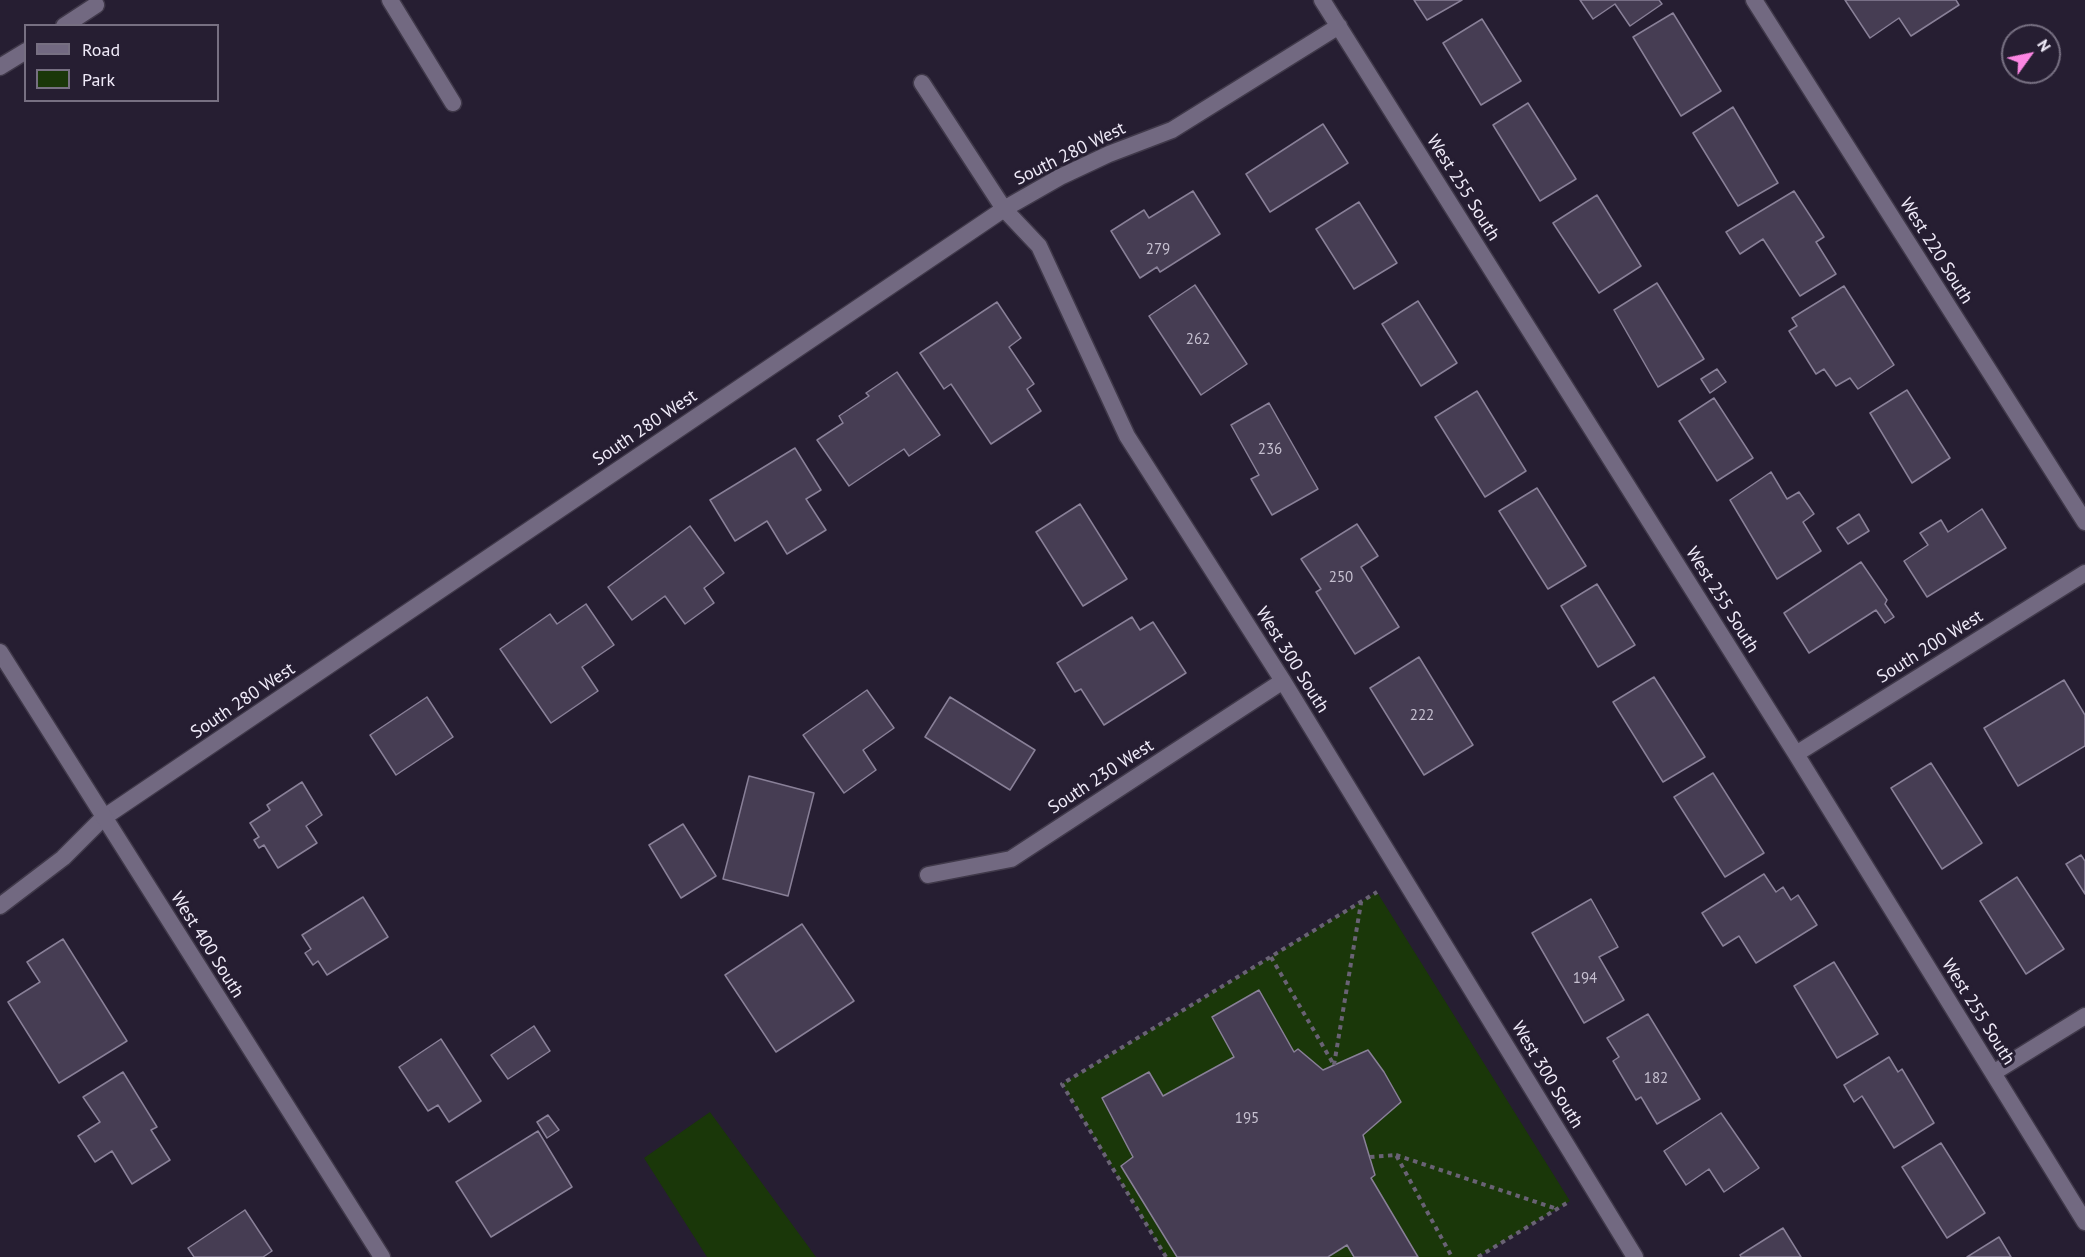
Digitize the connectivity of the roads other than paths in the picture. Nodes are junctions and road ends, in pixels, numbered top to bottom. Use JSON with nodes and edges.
{"nodes":[{"id":1,"x":390,"y":0,"type":"edge"},
{"id":2,"x":1322,"y":0,"type":"edge"},
{"id":3,"x":1754,"y":0,"type":"edge"},
{"id":4,"x":96,"y":5,"type":"dead end"},
{"id":5,"x":67,"y":24,"type":"edge"},
{"id":6,"x":1339,"y":26,"type":"junction"},
{"id":7,"x":24,"y":52,"type":"edge"},
{"id":8,"x":0,"y":67,"type":"edge"},
{"id":9,"x":922,"y":83,"type":"dead end"},
{"id":10,"x":453,"y":103,"type":"dead end"},
{"id":11,"x":1004,"y":209,"type":"junction"},
{"id":12,"x":2085,"y":522,"type":"edge"},
{"id":13,"x":2085,"y":573,"type":"edge"},
{"id":14,"x":0,"y":652,"type":"edge"},
{"id":15,"x":1283,"y":681,"type":"junction"},
{"id":16,"x":1796,"y":754,"type":"junction"},
{"id":17,"x":103,"y":818,"type":"junction"},
{"id":18,"x":928,"y":875,"type":"dead end"},
{"id":19,"x":0,"y":906,"type":"edge"},
{"id":20,"x":2085,"y":1016,"type":"edge"},
{"id":21,"x":1993,"y":1073,"type":"junction"},
{"id":22,"x":2085,"y":1222,"type":"edge"},
{"id":23,"x":382,"y":1257,"type":"edge"},
{"id":24,"x":1635,"y":1257,"type":"edge"}],
"edges":[{"from":1,"to":10,"type":"street"},
{"from":2,"to":6,"type":"street","name":"West 255 South"},
{"from":3,"to":12,"type":"street","name":"West 220 South"},
{"from":4,"to":5,"type":"street"},
{"from":6,"to":11,"type":"street","name":"South 280 West"},
{"from":6,"to":16,"type":"street","name":"West 255 South"},
{"from":7,"to":8,"type":"street"},
{"from":9,"to":11,"type":"street","name":"West 300 South"},
{"from":11,"to":15,"type":"street","name":"West 300 South"},
{"from":11,"to":17,"type":"street","name":"South 280 West"},
{"from":13,"to":16,"type":"street","name":"South 200 West"},
{"from":14,"to":17,"type":"street","name":"West 400 South"},
{"from":15,"to":18,"type":"street","name":"South 230 West"},
{"from":15,"to":24,"type":"street","name":"West 300 South"},
{"from":16,"to":21,"type":"street","name":"West 255 South"},
{"from":17,"to":19,"type":"street","name":"South 280 West"},
{"from":17,"to":23,"type":"street","name":"West 400 South"},
{"from":20,"to":21,"type":"street"},
{"from":21,"to":22,"type":"street","name":"West 255 South"}]}
